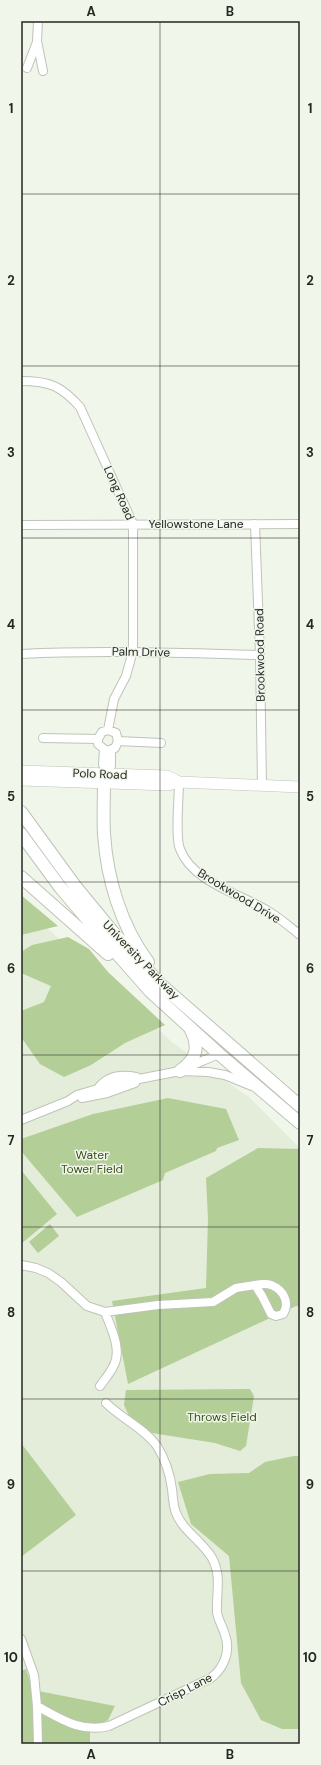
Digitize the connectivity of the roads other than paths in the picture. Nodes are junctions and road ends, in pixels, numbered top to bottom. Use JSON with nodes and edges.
{"nodes":[{"id":1,"x":38,"y":21,"type":"edge"},
{"id":2,"x":37,"y":41,"type":"junction"},
{"id":3,"x":27,"y":68,"type":"dead end"},
{"id":4,"x":42,"y":71,"type":"dead end"},
{"id":5,"x":21,"y":381,"type":"edge"},
{"id":6,"x":133,"y":524,"type":"junction"},
{"id":7,"x":255,"y":524,"type":"junction"},
{"id":8,"x":300,"y":524,"type":"edge"},
{"id":9,"x":21,"y":525,"type":"edge"},
{"id":10,"x":133,"y":652,"type":"junction"},
{"id":11,"x":21,"y":654,"type":"edge"},
{"id":12,"x":260,"y":655,"type":"junction"},
{"id":13,"x":108,"y":730,"type":"junction"},
{"id":14,"x":43,"y":738,"type":"dead end"},
{"id":15,"x":98,"y":739,"type":"junction"},
{"id":16,"x":118,"y":741,"type":"junction"},
{"id":17,"x":160,"y":743,"type":"dead end"},
{"id":18,"x":108,"y":750,"type":"junction"},
{"id":19,"x":21,"y":771,"type":"edge"},
{"id":20,"x":106,"y":775,"type":"junction"},
{"id":21,"x":21,"y":780,"type":"edge"},
{"id":22,"x":179,"y":782,"type":"junction"},
{"id":23,"x":262,"y":786,"type":"junction"},
{"id":24,"x":300,"y":787,"type":"edge"},
{"id":25,"x":21,"y":812,"type":"edge"},
{"id":26,"x":21,"y":834,"type":"edge"},
{"id":27,"x":21,"y":877,"type":"edge"},
{"id":28,"x":300,"y":935,"type":"edge"},
{"id":29,"x":150,"y":991,"type":"junction"},
{"id":30,"x":182,"y":1003,"type":"junction"},
{"id":31,"x":189,"y":1027,"type":"junction"},
{"id":32,"x":219,"y":1054,"type":"junction"},
{"id":33,"x":258,"y":1070,"type":"junction"},
{"id":34,"x":180,"y":1071,"type":"junction"},
{"id":35,"x":140,"y":1078,"type":"junction"},
{"id":36,"x":262,"y":1091,"type":"junction"},
{"id":37,"x":68,"y":1100,"type":"junction"},
{"id":38,"x":300,"y":1106,"type":"edge"},
{"id":39,"x":21,"y":1120,"type":"edge"},
{"id":40,"x":300,"y":1123,"type":"edge"},
{"id":41,"x":21,"y":1265,"type":"edge"},
{"id":42,"x":254,"y":1285,"type":"dead end"},
{"id":43,"x":106,"y":1312,"type":"junction"},
{"id":44,"x":100,"y":1386,"type":"dead end"},
{"id":45,"x":106,"y":1403,"type":"dead end"},
{"id":46,"x":21,"y":1639,"type":"edge"},
{"id":47,"x":37,"y":1706,"type":"junction"},
{"id":48,"x":38,"y":1744,"type":"edge"}],
"edges":[{"from":1,"to":2,"type":"street"},
{"from":2,"to":3,"type":"street"},
{"from":2,"to":4,"type":"street"},
{"from":5,"to":6,"type":"street","name":"Long Road"},
{"from":6,"to":7,"type":"street","name":"Yellowstone Lane"},
{"from":6,"to":9,"type":"street","name":"Yellowstone Lane"},
{"from":6,"to":10,"type":"street","name":"Long Road"},
{"from":7,"to":8,"type":"street","name":"Yellowstone Lane"},
{"from":7,"to":12,"type":"street","name":"Brookwood Road"},
{"from":10,"to":11,"type":"street","name":"Palm Drive"},
{"from":10,"to":12,"type":"street","name":"Palm Drive"},
{"from":10,"to":13,"type":"street","name":"Long Road"},
{"from":12,"to":23,"type":"street","name":"Brookwood Road"},
{"from":13,"to":15,"type":"street"},
{"from":13,"to":16,"type":"street"},
{"from":14,"to":15,"type":"street"},
{"from":15,"to":18,"type":"street"},
{"from":16,"to":17,"type":"street"},
{"from":16,"to":18,"type":"street"},
{"from":18,"to":20,"type":"street"},
{"from":19,"to":20,"type":"main road","name":"Polo Road"},
{"from":20,"to":21,"type":"main road","name":"Polo Road"},
{"from":20,"to":22,"type":"main road","name":"Polo Road"},
{"from":20,"to":30,"type":"main road"},
{"from":22,"to":23,"type":"main road","name":"Polo Road"},
{"from":22,"to":28,"type":"street","name":"Brookwood Drive"},
{"from":23,"to":24,"type":"main road","name":"Polo Road"},
{"from":25,"to":30,"type":"main road","name":"University Parkway"},
{"from":26,"to":29,"type":"main road","name":"University Parkway"},
{"from":27,"to":29,"type":"main road"},
{"from":29,"to":31,"type":"main road","name":"University Parkway"},
{"from":30,"to":33,"type":"main road","name":"University Parkway"},
{"from":31,"to":32,"type":"main road","name":"University Parkway"},
{"from":31,"to":34,"type":"main road"},
{"from":32,"to":33,"type":"main road"},
{"from":32,"to":34,"type":"street"},
{"from":32,"to":36,"type":"main road","name":"University Parkway"},
{"from":33,"to":38,"type":"main road","name":"University Parkway"},
{"from":34,"to":35,"type":"street"},
{"from":34,"to":36,"type":"street"},
{"from":35,"to":37,"type":"street"},
{"from":35,"to":37,"type":"street"},
{"from":36,"to":40,"type":"main road","name":"University Parkway"},
{"from":37,"to":39,"type":"street"},
{"from":41,"to":43,"type":"street"},
{"from":42,"to":43,"type":"street"},
{"from":43,"to":44,"type":"street"},
{"from":45,"to":47,"type":"street","name":"Crisp Lane"},
{"from":46,"to":47,"type":"street"},
{"from":47,"to":48,"type":"street"}]}
